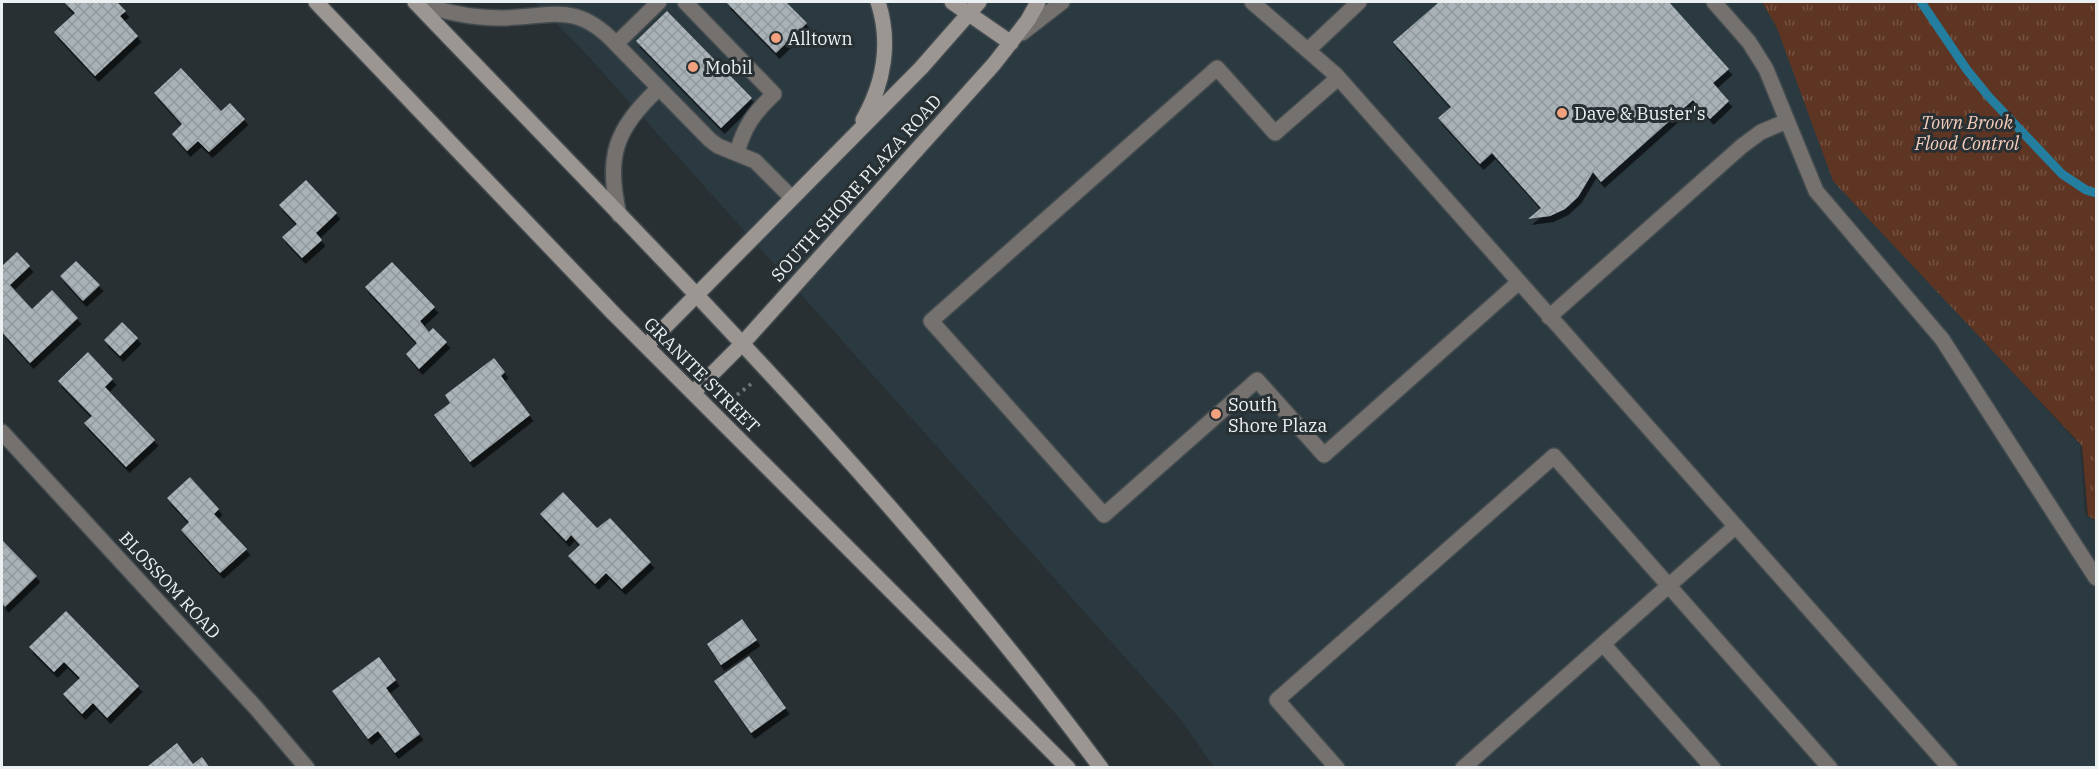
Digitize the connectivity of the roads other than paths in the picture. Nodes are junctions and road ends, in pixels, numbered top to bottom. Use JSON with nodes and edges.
{"nodes":[{"id":1,"x":316,"y":2,"type":"edge"},
{"id":2,"x":415,"y":2,"type":"edge"},
{"id":3,"x":659,"y":2,"type":"edge"},
{"id":4,"x":685,"y":2,"type":"edge"},
{"id":5,"x":878,"y":2,"type":"edge"},
{"id":6,"x":952,"y":2,"type":"edge"},
{"id":7,"x":979,"y":2,"type":"edge"},
{"id":8,"x":1038,"y":2,"type":"edge"},
{"id":9,"x":1062,"y":2,"type":"edge"},
{"id":10,"x":1252,"y":2,"type":"edge"},
{"id":11,"x":1359,"y":2,"type":"edge"},
{"id":12,"x":1714,"y":2,"type":"edge"},
{"id":13,"x":969,"y":14,"type":"junction"},
{"id":14,"x":1011,"y":43,"type":"junction"},
{"id":15,"x":616,"y":44,"type":"junction"},
{"id":16,"x":1308,"y":50,"type":"junction"},
{"id":17,"x":1338,"y":78,"type":"junction"},
{"id":18,"x":659,"y":88,"type":"junction"},
{"id":19,"x":1787,"y":121,"type":"junction"},
{"id":20,"x":856,"y":134,"type":"junction"},
{"id":21,"x":737,"y":153,"type":"junction"},
{"id":22,"x":792,"y":198,"type":"junction"},
{"id":23,"x":619,"y":215,"type":"junction"},
{"id":24,"x":1519,"y":282,"type":"junction"},
{"id":25,"x":696,"y":296,"type":"junction"},
{"id":26,"x":1549,"y":316,"type":"junction"},
{"id":27,"x":742,"y":344,"type":"junction"},
{"id":28,"x":646,"y":346,"type":"junction"},
{"id":29,"x":693,"y":393,"type":"junction"},
{"id":30,"x":2,"y":432,"type":"edge"},
{"id":31,"x":1736,"y":526,"type":"junction"},
{"id":32,"x":2097,"y":578,"type":"edge"},
{"id":33,"x":1669,"y":586,"type":"junction"},
{"id":34,"x":1603,"y":644,"type":"junction"},
{"id":35,"x":307,"y":768,"type":"edge"},
{"id":36,"x":1068,"y":768,"type":"edge"},
{"id":37,"x":1101,"y":768,"type":"edge"},
{"id":38,"x":1337,"y":768,"type":"edge"},
{"id":39,"x":1463,"y":768,"type":"edge"},
{"id":40,"x":1713,"y":768,"type":"edge"},
{"id":41,"x":1830,"y":768,"type":"edge"},
{"id":42,"x":1950,"y":768,"type":"edge"}],
"edges":[{"from":1,"to":28,"type":"main road","name":"GRANITE STREET"},
{"from":2,"to":15,"type":"street"},
{"from":2,"to":23,"type":"main road"},
{"from":3,"to":15,"type":"street"},
{"from":4,"to":21,"type":"street"},
{"from":5,"to":20,"type":"main road"},
{"from":6,"to":13,"type":"main road"},
{"from":7,"to":13,"type":"main road","name":"SOUTH SHORE PLAZA ROAD"},
{"from":8,"to":14,"type":"main road","name":"SOUTH SHORE PLAZA ROAD"},
{"from":9,"to":14,"type":"street"},
{"from":10,"to":16,"type":"street"},
{"from":11,"to":16,"type":"street"},
{"from":12,"to":19,"type":"street"},
{"from":13,"to":14,"type":"main road"},
{"from":13,"to":20,"type":"main road","name":"SOUTH SHORE PLAZA ROAD"},
{"from":14,"to":27,"type":"main road","name":"SOUTH SHORE PLAZA ROAD"},
{"from":15,"to":18,"type":"street"},
{"from":16,"to":17,"type":"street"},
{"from":17,"to":24,"type":"street"},
{"from":17,"to":24,"type":"street"},
{"from":18,"to":21,"type":"street"},
{"from":18,"to":23,"type":"street"},
{"from":19,"to":26,"type":"street"},
{"from":19,"to":32,"type":"street"},
{"from":20,"to":22,"type":"main road","name":"SOUTH SHORE PLAZA ROAD"},
{"from":21,"to":22,"type":"street"},
{"from":22,"to":25,"type":"main road","name":"SOUTH SHORE PLAZA ROAD"},
{"from":23,"to":25,"type":"main road"},
{"from":24,"to":26,"type":"street"},
{"from":25,"to":27,"type":"main road"},
{"from":25,"to":28,"type":"main road","name":"SOUTH SHORE PLAZA ROAD"},
{"from":26,"to":31,"type":"street"},
{"from":27,"to":29,"type":"main road","name":"SOUTH SHORE PLAZA ROAD"},
{"from":27,"to":37,"type":"main road"},
{"from":28,"to":29,"type":"main road","name":"GRANITE STREET"},
{"from":29,"to":36,"type":"main road","name":"GRANITE STREET"},
{"from":30,"to":35,"type":"street","name":"BLOSSOM ROAD"},
{"from":31,"to":33,"type":"street"},
{"from":31,"to":42,"type":"street"},
{"from":33,"to":34,"type":"street"},
{"from":33,"to":38,"type":"street"},
{"from":33,"to":41,"type":"street"},
{"from":34,"to":39,"type":"street"},
{"from":34,"to":40,"type":"street"}]}
